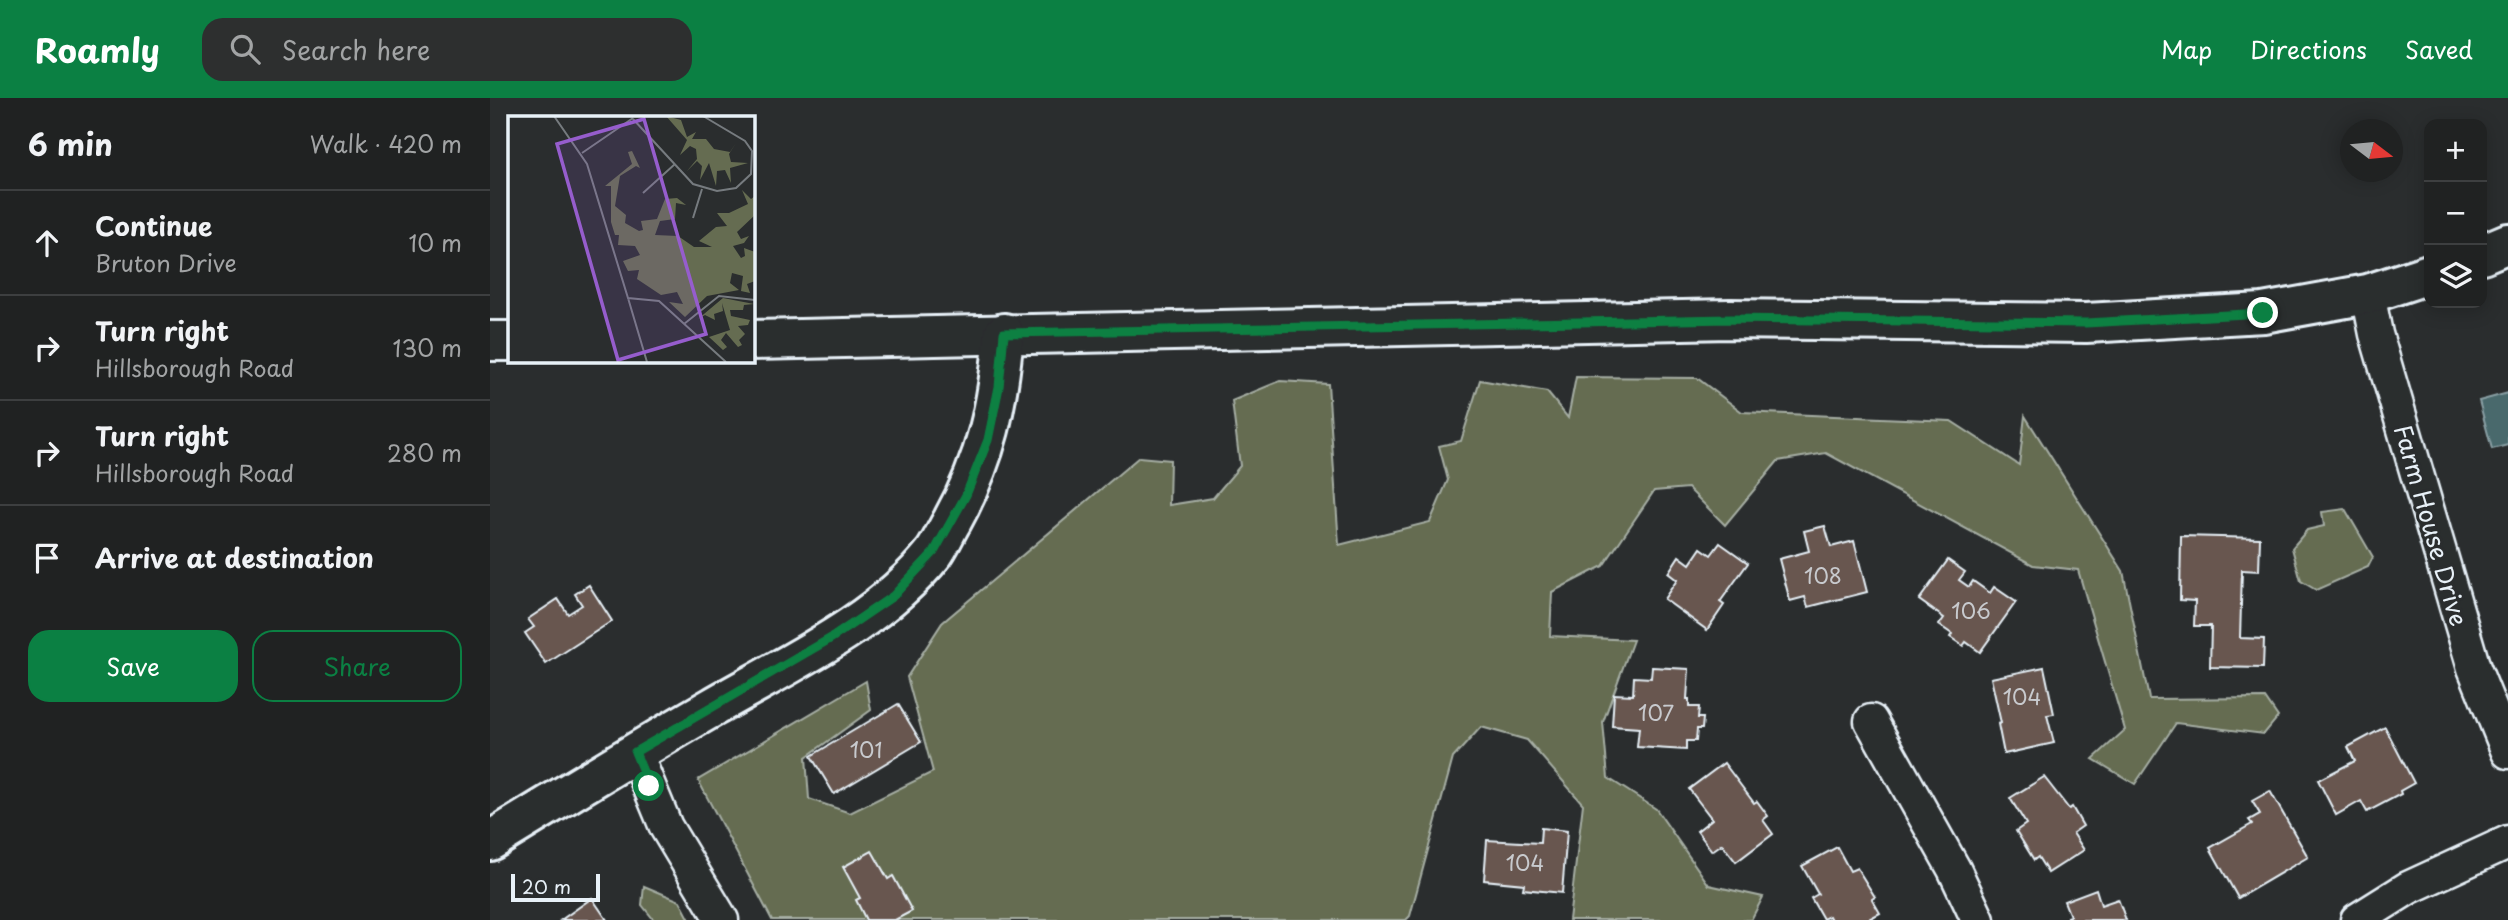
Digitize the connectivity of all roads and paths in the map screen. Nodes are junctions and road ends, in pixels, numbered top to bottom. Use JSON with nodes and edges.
{"nodes":[{"id":1,"x":2508,"y":243,"type":"edge"},
{"id":2,"x":2487,"y":252,"type":"edge"},
{"id":3,"x":2424,"y":276,"type":"edge"},
{"id":4,"x":2368,"y":294,"type":"junction"},
{"id":5,"x":1004,"y":333,"type":"junction"},
{"id":6,"x":754,"y":340,"type":"edge"},
{"id":7,"x":490,"y":341,"type":"edge"},
{"id":8,"x":508,"y":341,"type":"edge"},
{"id":9,"x":1871,"y":721,"type":"dead end"},
{"id":10,"x":635,"y":752,"type":"junction"},
{"id":11,"x":2508,"y":752,"type":"edge"},
{"id":12,"x":490,"y":841,"type":"edge"},
{"id":13,"x":2508,"y":842,"type":"edge"},
{"id":14,"x":722,"y":920,"type":"edge"},
{"id":15,"x":1978,"y":920,"type":"edge"},
{"id":16,"x":2357,"y":920,"type":"edge"}],
"edges":[{"from":1,"to":2,"type":"main road"},
{"from":3,"to":4,"type":"main road"},
{"from":4,"to":5,"type":"main road"},
{"from":4,"to":11,"type":"street","name":"Farm House Drive"},
{"from":5,"to":6,"type":"main road"},
{"from":5,"to":10,"type":"main road"},
{"from":7,"to":8,"type":"main road"},
{"from":9,"to":15,"type":"street"},
{"from":10,"to":12,"type":"main road"},
{"from":10,"to":14,"type":"street"},
{"from":13,"to":16,"type":"street"}]}
